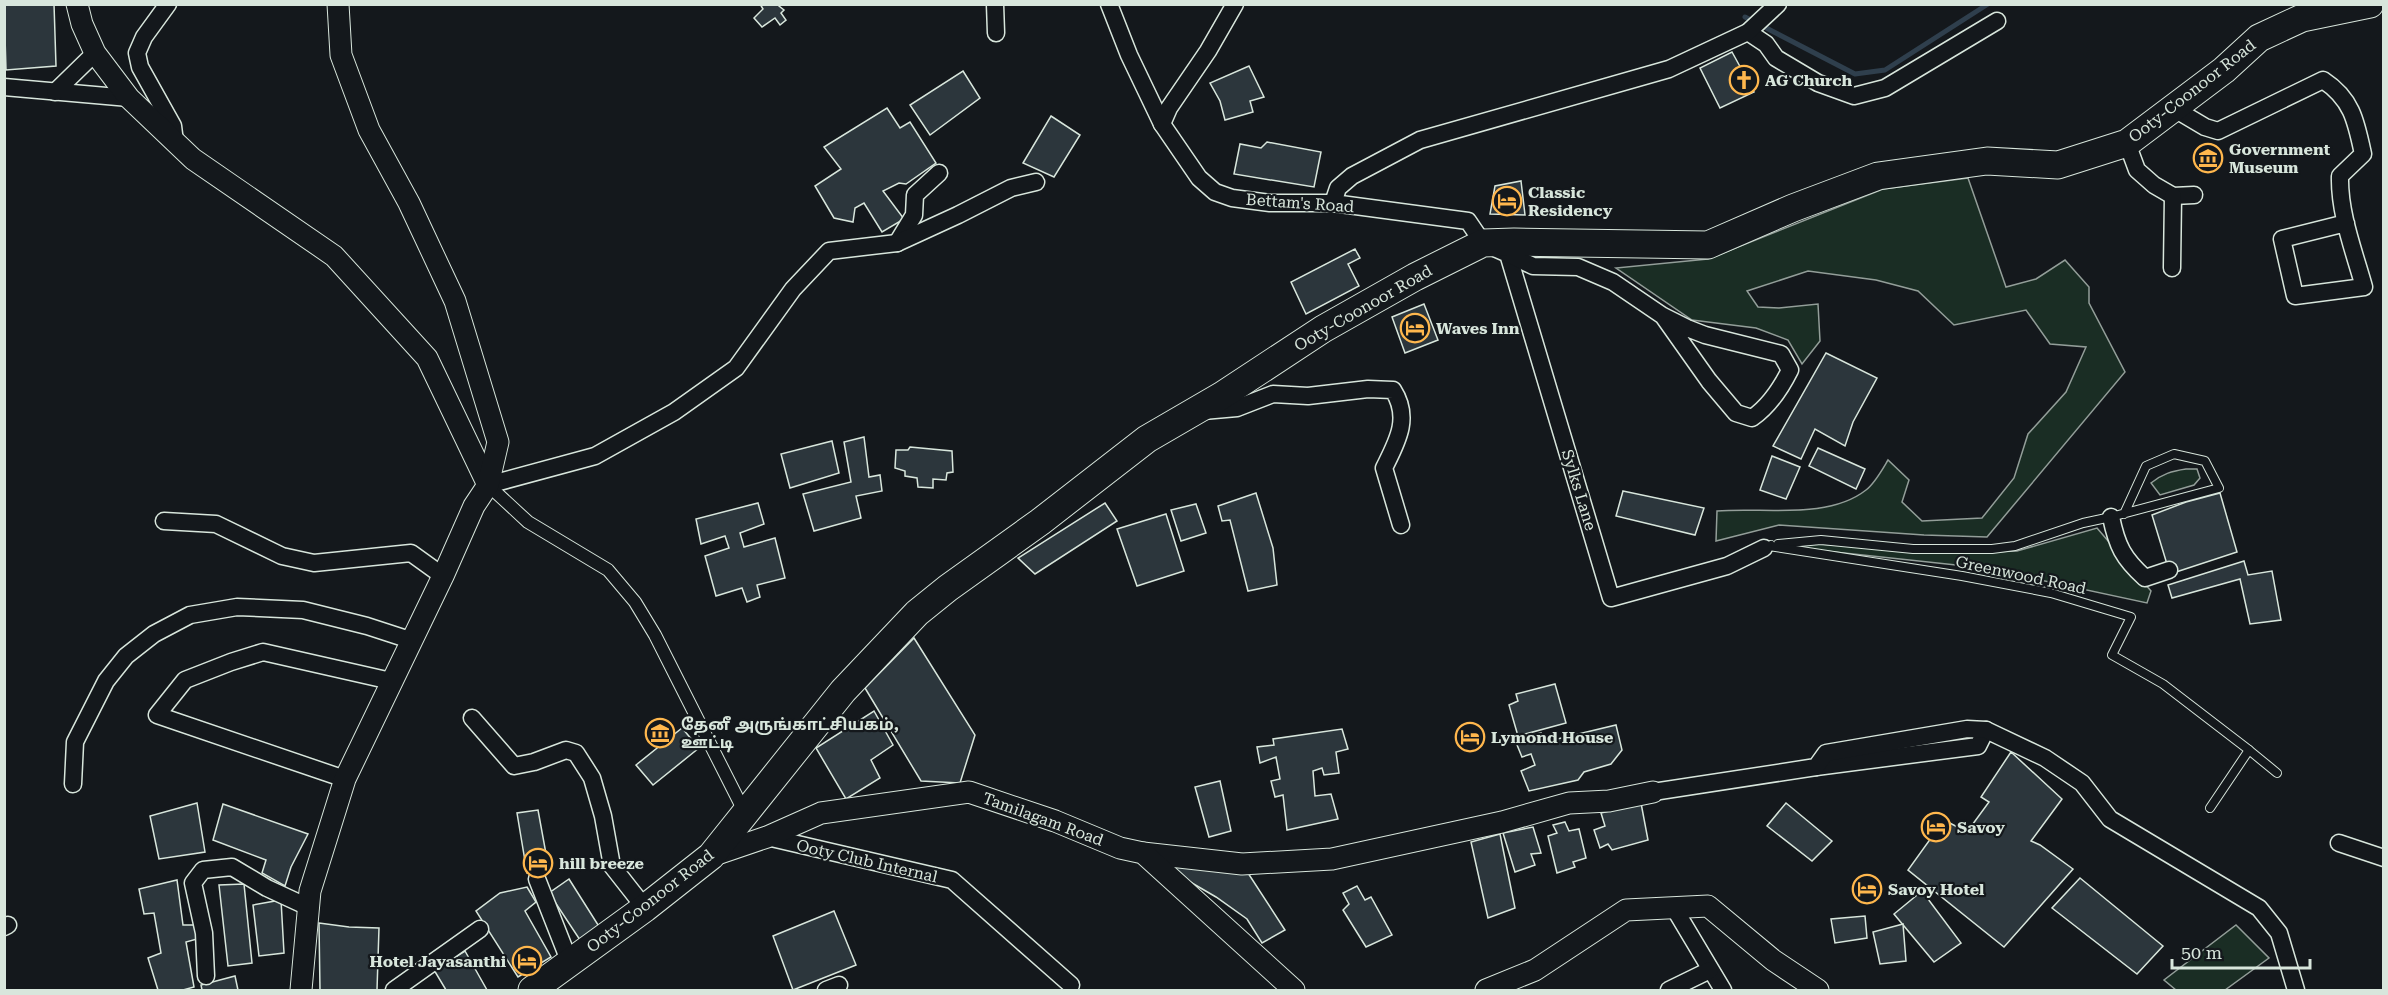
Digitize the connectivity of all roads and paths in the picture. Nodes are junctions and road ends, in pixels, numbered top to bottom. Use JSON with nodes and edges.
{"nodes":[{"id":1,"x":77,"y":4,"type":"edge"},
{"id":2,"x":168,"y":4,"type":"edge"},
{"id":3,"x":338,"y":4,"type":"edge"},
{"id":4,"x":995,"y":4,"type":"edge"},
{"id":5,"x":1109,"y":4,"type":"edge"},
{"id":6,"x":1235,"y":4,"type":"edge"},
{"id":7,"x":1778,"y":4,"type":"edge"},
{"id":8,"x":2370,"y":4,"type":"edge"},
{"id":9,"x":1997,"y":21,"type":"dead end"},
{"id":10,"x":1748,"y":32,"type":"junction"},
{"id":11,"x":996,"y":33,"type":"dead end"},
{"id":12,"x":95,"y":53,"type":"junction"},
{"id":13,"x":4,"y":87,"type":"edge"},
{"id":14,"x":55,"y":92,"type":"junction"},
{"id":15,"x":129,"y":98,"type":"junction"},
{"id":16,"x":2174,"y":108,"type":"junction"},
{"id":17,"x":1162,"y":124,"type":"junction"},
{"id":18,"x":176,"y":142,"type":"junction"},
{"id":19,"x":2127,"y":143,"type":"junction"},
{"id":20,"x":939,"y":173,"type":"dead end"},
{"id":21,"x":1036,"y":182,"type":"dead end"},
{"id":22,"x":2194,"y":195,"type":"dead end"},
{"id":23,"x":2173,"y":196,"type":"junction"},
{"id":24,"x":1333,"y":203,"type":"junction"},
{"id":25,"x":2346,"y":223,"type":"junction"},
{"id":26,"x":897,"y":243,"type":"junction"},
{"id":27,"x":1483,"y":243,"type":"junction"},
{"id":28,"x":1508,"y":254,"type":"junction"},
{"id":29,"x":2172,"y":268,"type":"dead end"},
{"id":30,"x":1663,"y":316,"type":"junction"},
{"id":31,"x":1193,"y":412,"type":"junction"},
{"id":32,"x":488,"y":484,"type":"junction"},
{"id":33,"x":2117,"y":516,"type":"junction"},
{"id":34,"x":164,"y":520,"type":"dead end"},
{"id":35,"x":1401,"y":525,"type":"dead end"},
{"id":36,"x":1767,"y":546,"type":"junction"},
{"id":37,"x":2169,"y":570,"type":"dead end"},
{"id":38,"x":443,"y":576,"type":"junction"},
{"id":39,"x":411,"y":640,"type":"junction"},
{"id":40,"x":391,"y":681,"type":"junction"},
{"id":41,"x":472,"y":718,"type":"dead end"},
{"id":42,"x":2249,"y":750,"type":"junction"},
{"id":43,"x":2277,"y":773,"type":"dead end"},
{"id":44,"x":345,"y":779,"type":"junction"},
{"id":45,"x":73,"y":784,"type":"dead end"},
{"id":46,"x":1653,"y":792,"type":"joint"},
{"id":47,"x":2210,"y":808,"type":"dead end"},
{"id":48,"x":745,"y":813,"type":"junction"},
{"id":49,"x":767,"y":837,"type":"junction"},
{"id":50,"x":2339,"y":843,"type":"dead end"},
{"id":51,"x":1143,"y":854,"type":"junction"},
{"id":52,"x":711,"y":856,"type":"junction"},
{"id":53,"x":2384,"y":858,"type":"edge"},
{"id":54,"x":537,"y":879,"type":"dead end"},
{"id":55,"x":308,"y":907,"type":"junction"},
{"id":56,"x":645,"y":908,"type":"junction"},
{"id":57,"x":1674,"y":908,"type":"junction"},
{"id":58,"x":480,"y":929,"type":"dead end"},
{"id":59,"x":570,"y":963,"type":"junction"},
{"id":60,"x":1710,"y":970,"type":"junction"},
{"id":61,"x":206,"y":976,"type":"dead end"},
{"id":62,"x":1071,"y":985,"type":"dead end"},
{"id":63,"x":301,"y":990,"type":"edge"},
{"id":64,"x":394,"y":990,"type":"edge"},
{"id":65,"x":532,"y":990,"type":"edge"},
{"id":66,"x":1294,"y":990,"type":"edge"},
{"id":67,"x":1486,"y":990,"type":"edge"},
{"id":68,"x":1669,"y":990,"type":"edge"},
{"id":69,"x":1723,"y":990,"type":"edge"},
{"id":70,"x":1818,"y":990,"type":"edge"},
{"id":71,"x":2296,"y":990,"type":"edge"}],
"edges":[{"from":1,"to":12,"type":"street"},
{"from":2,"to":18,"type":"street"},
{"from":3,"to":32,"type":"street"},
{"from":4,"to":11,"type":"street"},
{"from":5,"to":17,"type":"street","name":"Bettam's Road"},
{"from":6,"to":17,"type":"street"},
{"from":7,"to":10,"type":"street"},
{"from":8,"to":16,"type":"highway","name":"Ooty-Coonoor Road"},
{"from":9,"to":10,"type":"street"},
{"from":10,"to":24,"type":"street"},
{"from":12,"to":14,"type":"street"},
{"from":12,"to":15,"type":"street"},
{"from":13,"to":14,"type":"street"},
{"from":14,"to":15,"type":"street"},
{"from":15,"to":18,"type":"street"},
{"from":16,"to":19,"type":"highway","name":"Ooty-Coonoor Road"},
{"from":16,"to":25,"type":"street"},
{"from":17,"to":24,"type":"street","name":"Bettam's Road"},
{"from":18,"to":32,"type":"street"},
{"from":19,"to":23,"type":"street"},
{"from":19,"to":27,"type":"highway","name":"Ooty-Coonoor Road"},
{"from":20,"to":26,"type":"street"},
{"from":21,"to":26,"type":"street"},
{"from":22,"to":23,"type":"street"},
{"from":23,"to":29,"type":"street"},
{"from":24,"to":27,"type":"street","name":"Bettam's Road"},
{"from":25,"to":25,"type":"street"},
{"from":26,"to":32,"type":"street"},
{"from":27,"to":28,"type":"street"},
{"from":27,"to":31,"type":"highway","name":"Ooty-Coonoor Road"},
{"from":28,"to":30,"type":"street"},
{"from":28,"to":36,"type":"street","name":"Sylks Lane"},
{"from":30,"to":30,"type":"street"},
{"from":31,"to":35,"type":"street"},
{"from":31,"to":48,"type":"highway","name":"Ooty-Coonoor Road"},
{"from":32,"to":38,"type":"street"},
{"from":32,"to":48,"type":"street"},
{"from":33,"to":33,"type":"lane"},
{"from":33,"to":36,"type":"lane"},
{"from":33,"to":37,"type":"street"},
{"from":34,"to":38,"type":"street"},
{"from":36,"to":42,"type":"lane","name":"Greenwood Road"},
{"from":38,"to":39,"type":"street"},
{"from":39,"to":40,"type":"street"},
{"from":39,"to":45,"type":"street"},
{"from":40,"to":44,"type":"street"},
{"from":40,"to":44,"type":"street"},
{"from":41,"to":56,"type":"street"},
{"from":42,"to":43,"type":"lane","name":"Greenwood Road"},
{"from":42,"to":47,"type":"lane"},
{"from":44,"to":55,"type":"street"},
{"from":46,"to":51,"type":"street"},
{"from":46,"to":71,"type":"street"},
{"from":48,"to":52,"type":"highway","name":"Ooty-Coonoor Road"},
{"from":49,"to":51,"type":"street","name":"Tamilagam Road"},
{"from":49,"to":52,"type":"street","name":"Tamilagam Road"},
{"from":49,"to":62,"type":"street","name":"Ooty Club Internal"},
{"from":50,"to":53,"type":"street"},
{"from":51,"to":66,"type":"street","name":"Tamilagam Road"},
{"from":52,"to":56,"type":"highway","name":"Ooty-Coonoor Road"},
{"from":54,"to":59,"type":"street"},
{"from":55,"to":61,"type":"street"},
{"from":55,"to":63,"type":"street"},
{"from":56,"to":59,"type":"highway","name":"Ooty-Coonoor Road"},
{"from":57,"to":60,"type":"street"},
{"from":57,"to":67,"type":"street"},
{"from":57,"to":70,"type":"street"},
{"from":58,"to":64,"type":"street"},
{"from":59,"to":65,"type":"highway","name":"Ooty-Coonoor Road"},
{"from":60,"to":68,"type":"street"},
{"from":60,"to":69,"type":"street"}]}
